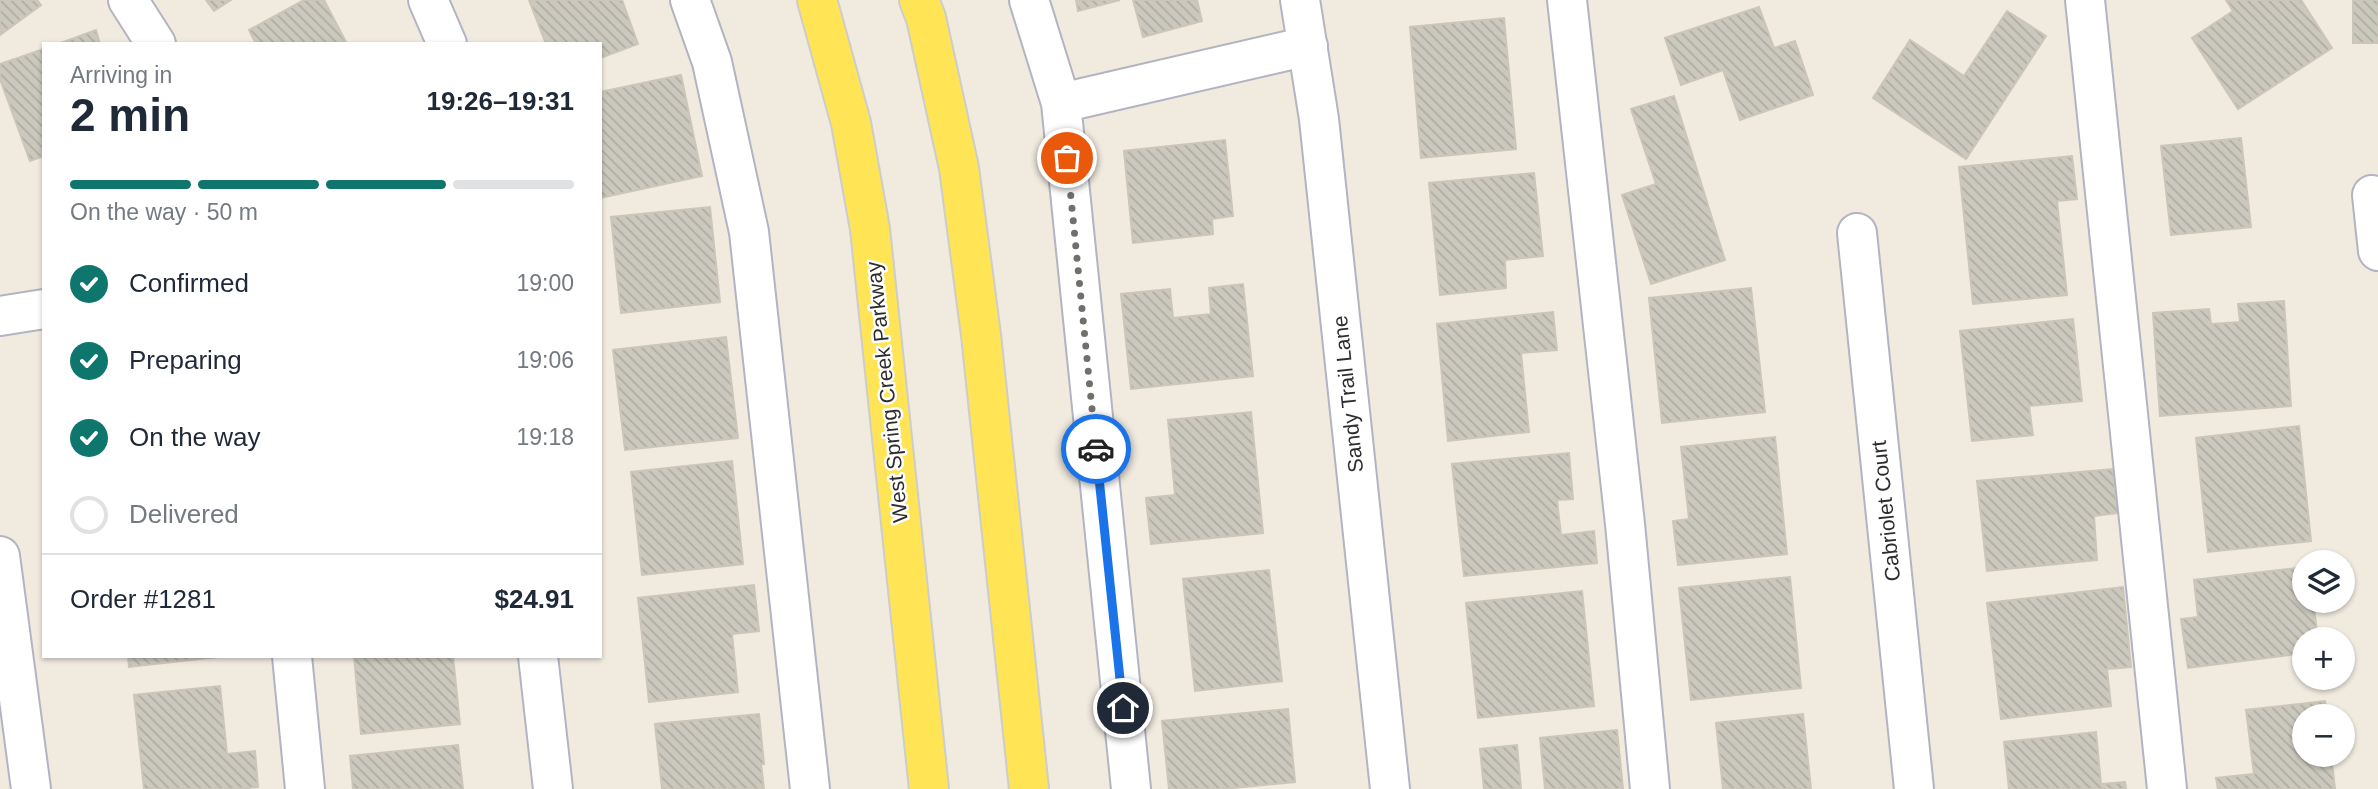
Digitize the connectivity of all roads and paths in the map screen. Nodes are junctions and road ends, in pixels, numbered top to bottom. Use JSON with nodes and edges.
{"nodes":[{"id":1,"x":128,"y":0,"type":"edge"},
{"id":2,"x":428,"y":0,"type":"edge"},
{"id":3,"x":690,"y":0,"type":"edge"},
{"id":4,"x":817,"y":0,"type":"edge"},
{"id":5,"x":919,"y":0,"type":"edge"},
{"id":6,"x":1029,"y":0,"type":"edge"},
{"id":7,"x":1301,"y":0,"type":"edge"},
{"id":8,"x":1567,"y":0,"type":"edge"},
{"id":9,"x":2085,"y":0,"type":"edge"},
{"id":10,"x":155,"y":42,"type":"edge"},
{"id":11,"x":446,"y":42,"type":"edge"},
{"id":12,"x":1308,"y":46,"type":"junction"},
{"id":13,"x":1061,"y":103,"type":"junction"},
{"id":14,"x":2372,"y":195,"type":"dead end"},
{"id":15,"x":1857,"y":233,"type":"dead end"},
{"id":16,"x":2378,"y":251,"type":"edge"},
{"id":17,"x":42,"y":309,"type":"edge"},
{"id":18,"x":0,"y":316,"type":"edge"},
{"id":19,"x":0,"y":556,"type":"edge"},
{"id":20,"x":292,"y":658,"type":"edge"},
{"id":21,"x":538,"y":658,"type":"edge"},
{"id":22,"x":32,"y":789,"type":"edge"},
{"id":23,"x":305,"y":789,"type":"edge"},
{"id":24,"x":553,"y":789,"type":"edge"},
{"id":25,"x":810,"y":789,"type":"edge"},
{"id":26,"x":929,"y":789,"type":"edge"},
{"id":27,"x":1029,"y":789,"type":"edge"},
{"id":28,"x":1131,"y":789,"type":"edge"},
{"id":29,"x":1390,"y":789,"type":"edge"},
{"id":30,"x":1650,"y":789,"type":"edge"},
{"id":31,"x":1914,"y":789,"type":"edge"},
{"id":32,"x":2167,"y":789,"type":"edge"}],
"edges":[{"from":1,"to":10,"type":"street"},
{"from":2,"to":11,"type":"street"},
{"from":3,"to":25,"type":"street"},
{"from":4,"to":26,"type":"main road","name":"West Spring Creek Parkway"},
{"from":5,"to":27,"type":"main road"},
{"from":6,"to":13,"type":"street"},
{"from":7,"to":12,"type":"street","name":"Sandy Trail Lane"},
{"from":8,"to":30,"type":"street"},
{"from":9,"to":32,"type":"street"},
{"from":12,"to":13,"type":"street"},
{"from":12,"to":29,"type":"street","name":"Sandy Trail Lane"},
{"from":13,"to":28,"type":"street"},
{"from":14,"to":16,"type":"street"},
{"from":15,"to":31,"type":"street","name":"Cabriolet Court"},
{"from":17,"to":18,"type":"street"},
{"from":19,"to":22,"type":"street"},
{"from":20,"to":23,"type":"street"},
{"from":21,"to":24,"type":"street"}]}
